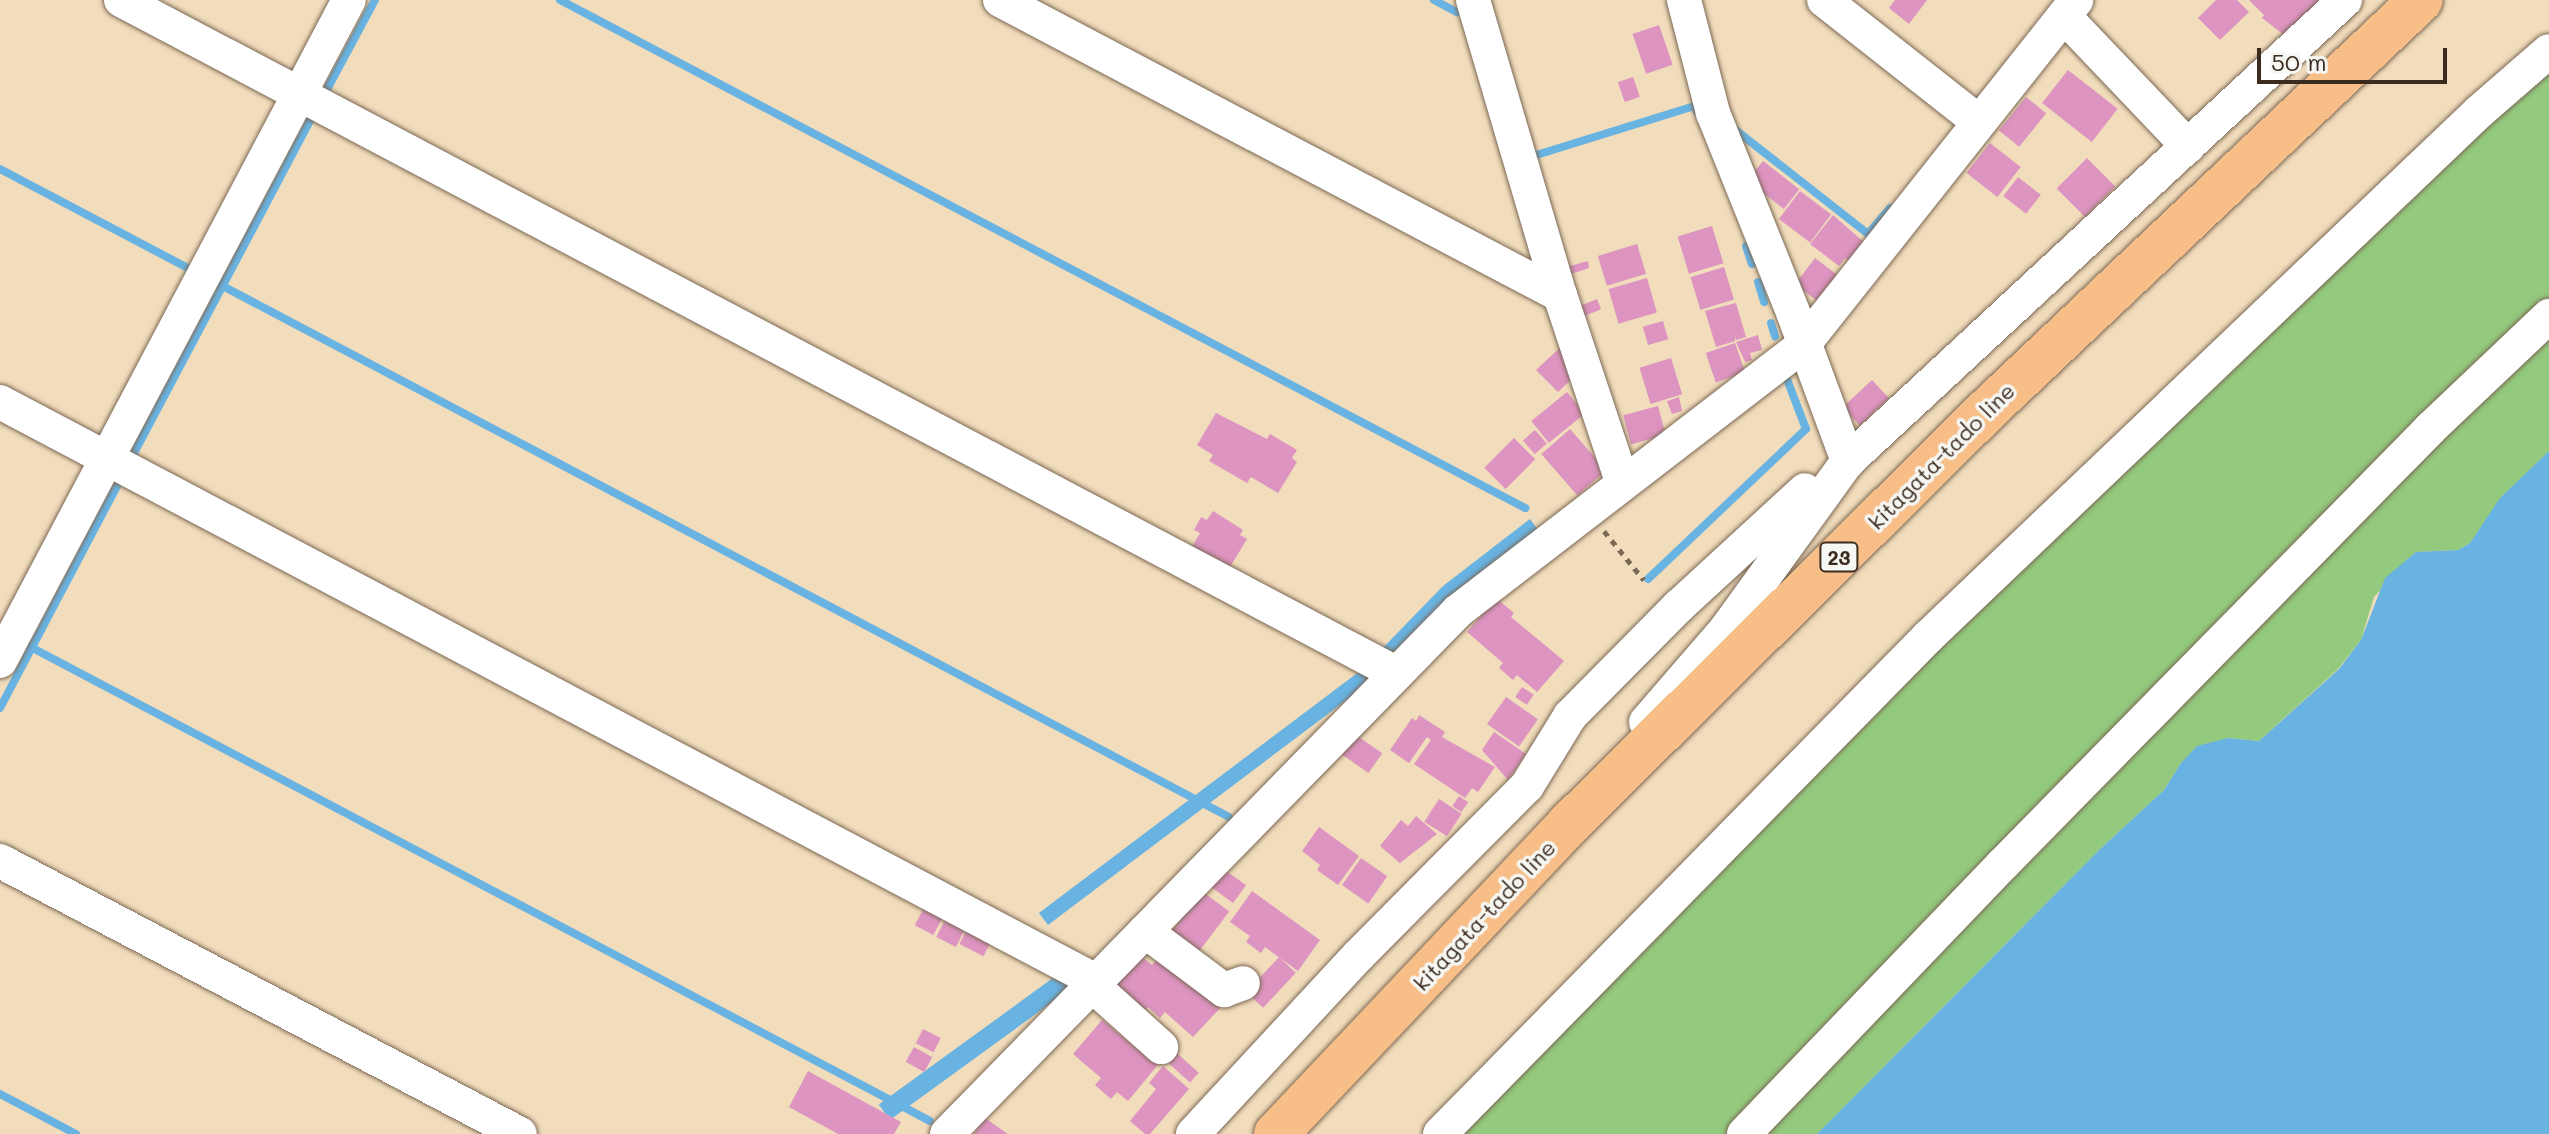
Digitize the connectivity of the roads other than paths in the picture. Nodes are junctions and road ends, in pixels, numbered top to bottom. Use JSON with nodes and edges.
{"nodes":[{"id":1,"x":121,"y":0,"type":"edge"},
{"id":2,"x":349,"y":0,"type":"edge"},
{"id":3,"x":1000,"y":0,"type":"edge"},
{"id":4,"x":1473,"y":0,"type":"edge"},
{"id":5,"x":1684,"y":0,"type":"edge"},
{"id":6,"x":1824,"y":0,"type":"edge"},
{"id":7,"x":2345,"y":0,"type":"edge"},
{"id":8,"x":2421,"y":0,"type":"edge"},
{"id":9,"x":2070,"y":8,"type":"edge"},
{"id":10,"x":2549,"y":51,"type":"edge"},
{"id":11,"x":299,"y":94,"type":"junction"},
{"id":12,"x":1979,"y":122,"type":"junction"},
{"id":13,"x":2188,"y":146,"type":"junction"},
{"id":14,"x":1560,"y":295,"type":"junction"},
{"id":15,"x":2549,"y":316,"type":"edge"},
{"id":16,"x":1803,"y":345,"type":"junction"},
{"id":17,"x":0,"y":402,"type":"edge"},
{"id":18,"x":107,"y":458,"type":"junction"},
{"id":19,"x":1848,"y":461,"type":"junction"},
{"id":20,"x":1622,"y":481,"type":"junction"},
{"id":21,"x":0,"y":661,"type":"edge"},
{"id":22,"x":1396,"y":673,"type":"junction"},
{"id":23,"x":1568,"y":825,"type":"junction"},
{"id":24,"x":0,"y":861,"type":"edge"},
{"id":25,"x":1145,"y":931,"type":"junction"},
{"id":26,"x":1094,"y":983,"type":"junction"},
{"id":27,"x":1243,"y":983,"type":"dead end"},
{"id":28,"x":1161,"y":1047,"type":"dead end"},
{"id":29,"x":520,"y":1134,"type":"edge"},
{"id":30,"x":947,"y":1134,"type":"edge"},
{"id":31,"x":1193,"y":1134,"type":"edge"},
{"id":32,"x":1276,"y":1134,"type":"edge"},
{"id":33,"x":1440,"y":1134,"type":"edge"},
{"id":34,"x":1744,"y":1134,"type":"edge"}],
"edges":[{"from":1,"to":11,"type":"street"},
{"from":2,"to":11,"type":"street"},
{"from":3,"to":14,"type":"street"},
{"from":4,"to":14,"type":"street"},
{"from":5,"to":16,"type":"street"},
{"from":6,"to":12,"type":"street"},
{"from":7,"to":13,"type":"street"},
{"from":8,"to":23,"type":"main road","name":"kitagata-tado line","number":"23"},
{"from":9,"to":12,"type":"street"},
{"from":9,"to":13,"type":"street"},
{"from":10,"to":33,"type":"street"},
{"from":11,"to":18,"type":"street"},
{"from":11,"to":22,"type":"street"},
{"from":12,"to":16,"type":"street"},
{"from":13,"to":19,"type":"street"},
{"from":14,"to":20,"type":"street"},
{"from":15,"to":34,"type":"street"},
{"from":16,"to":19,"type":"street"},
{"from":16,"to":20,"type":"street"},
{"from":17,"to":18,"type":"street"},
{"from":18,"to":21,"type":"street"},
{"from":18,"to":26,"type":"street"},
{"from":19,"to":23,"type":"street"},
{"from":19,"to":31,"type":"street"},
{"from":20,"to":22,"type":"street"},
{"from":22,"to":25,"type":"street"},
{"from":23,"to":32,"type":"main road","name":"kitagata-tado line","number":"23"},
{"from":24,"to":29,"type":"street"},
{"from":25,"to":26,"type":"street"},
{"from":25,"to":27,"type":"street"},
{"from":26,"to":28,"type":"street"},
{"from":26,"to":30,"type":"street"}]}
